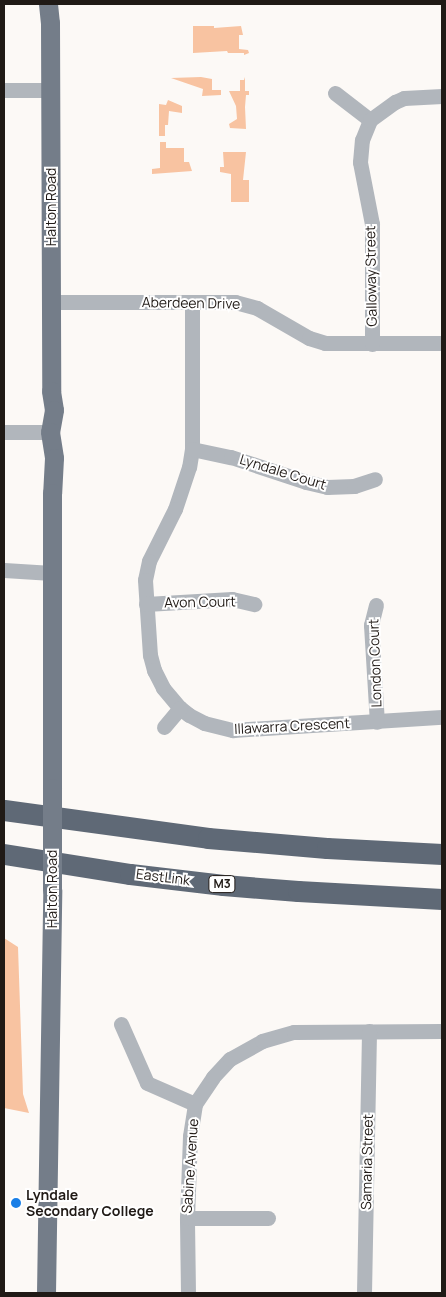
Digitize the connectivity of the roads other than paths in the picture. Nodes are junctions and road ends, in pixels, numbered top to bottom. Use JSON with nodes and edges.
{"nodes":[{"id":1,"x":48,"y":4,"type":"edge"},
{"id":2,"x":53,"y":4,"type":"edge"},
{"id":3,"x":50,"y":23,"type":"junction"},
{"id":4,"x":4,"y":90,"type":"edge"},
{"id":5,"x":50,"y":90,"type":"junction"},
{"id":6,"x":335,"y":93,"type":"dead end"},
{"id":7,"x":442,"y":96,"type":"edge"},
{"id":8,"x":370,"y":120,"type":"junction"},
{"id":9,"x":51,"y":302,"type":"junction"},
{"id":10,"x":192,"y":303,"type":"junction"},
{"id":11,"x":442,"y":343,"type":"edge"},
{"id":12,"x":372,"y":344,"type":"junction"},
{"id":13,"x":4,"y":432,"type":"edge"},
{"id":14,"x":46,"y":432,"type":"junction"},
{"id":15,"x":192,"y":449,"type":"junction"},
{"id":16,"x":374,"y":479,"type":"dead end"},
{"id":17,"x":4,"y":570,"type":"edge"},
{"id":18,"x":52,"y":573,"type":"junction"},
{"id":19,"x":146,"y":604,"type":"junction"},
{"id":20,"x":254,"y":604,"type":"dead end"},
{"id":21,"x":376,"y":605,"type":"dead end"},
{"id":22,"x":180,"y":708,"type":"junction"},
{"id":23,"x":442,"y":717,"type":"edge"},
{"id":24,"x":377,"y":722,"type":"junction"},
{"id":25,"x":164,"y":727,"type":"dead end"},
{"id":26,"x":4,"y":810,"type":"edge"},
{"id":27,"x":4,"y":854,"type":"edge"},
{"id":28,"x":442,"y":854,"type":"edge"},
{"id":29,"x":442,"y":899,"type":"edge"},
{"id":30,"x":121,"y":1024,"type":"dead end"},
{"id":31,"x":369,"y":1031,"type":"junction"},
{"id":32,"x":442,"y":1031,"type":"edge"},
{"id":33,"x":195,"y":1104,"type":"junction"},
{"id":34,"x":187,"y":1218,"type":"junction"},
{"id":35,"x":268,"y":1218,"type":"dead end"},
{"id":36,"x":46,"y":1293,"type":"edge"},
{"id":37,"x":188,"y":1293,"type":"edge"},
{"id":38,"x":364,"y":1293,"type":"edge"}],
"edges":[{"from":1,"to":3,"type":"main road","name":"Halton Road"},
{"from":2,"to":3,"type":"main road","name":"Halton Road"},
{"from":3,"to":5,"type":"main road","name":"Halton Road"},
{"from":4,"to":5,"type":"street"},
{"from":5,"to":9,"type":"main road","name":"Halton Road"},
{"from":6,"to":8,"type":"street"},
{"from":7,"to":8,"type":"street"},
{"from":8,"to":12,"type":"street","name":"Galloway Street"},
{"from":9,"to":10,"type":"street","name":"Aberdeen Drive"},
{"from":9,"to":14,"type":"main road","name":"Halton Road"},
{"from":10,"to":12,"type":"street","name":"Aberdeen Drive"},
{"from":10,"to":15,"type":"street","name":"Illawarra Crescent"},
{"from":11,"to":12,"type":"street","name":"Aberdeen Drive"},
{"from":13,"to":14,"type":"street"},
{"from":14,"to":18,"type":"main road","name":"Halton Road"},
{"from":15,"to":16,"type":"street","name":"Lyndale Court"},
{"from":15,"to":19,"type":"street","name":"Illawarra Crescent"},
{"from":17,"to":18,"type":"street"},
{"from":18,"to":36,"type":"main road","name":"Halton Road","bridge":true},
{"from":19,"to":20,"type":"street","name":"Avon Court"},
{"from":19,"to":22,"type":"street","name":"Illawarra Crescent"},
{"from":21,"to":24,"type":"street","name":"London Court"},
{"from":22,"to":24,"type":"street","name":"Illawarra Crescent"},
{"from":22,"to":25,"type":"street"},
{"from":23,"to":24,"type":"street","name":"Illawarra Crescent"},
{"from":26,"to":28,"type":"highway"},
{"from":27,"to":29,"type":"highway","name":"EastLink","number":"M3"},
{"from":30,"to":33,"type":"street"},
{"from":31,"to":32,"type":"street","name":"Sabine Avenue"},
{"from":31,"to":33,"type":"street","name":"Sabine Avenue"},
{"from":31,"to":38,"type":"street","name":"Samaria Street"},
{"from":33,"to":34,"type":"street","name":"Sabine Avenue"},
{"from":34,"to":35,"type":"street"},
{"from":34,"to":37,"type":"street","name":"Sabine Avenue"}]}
